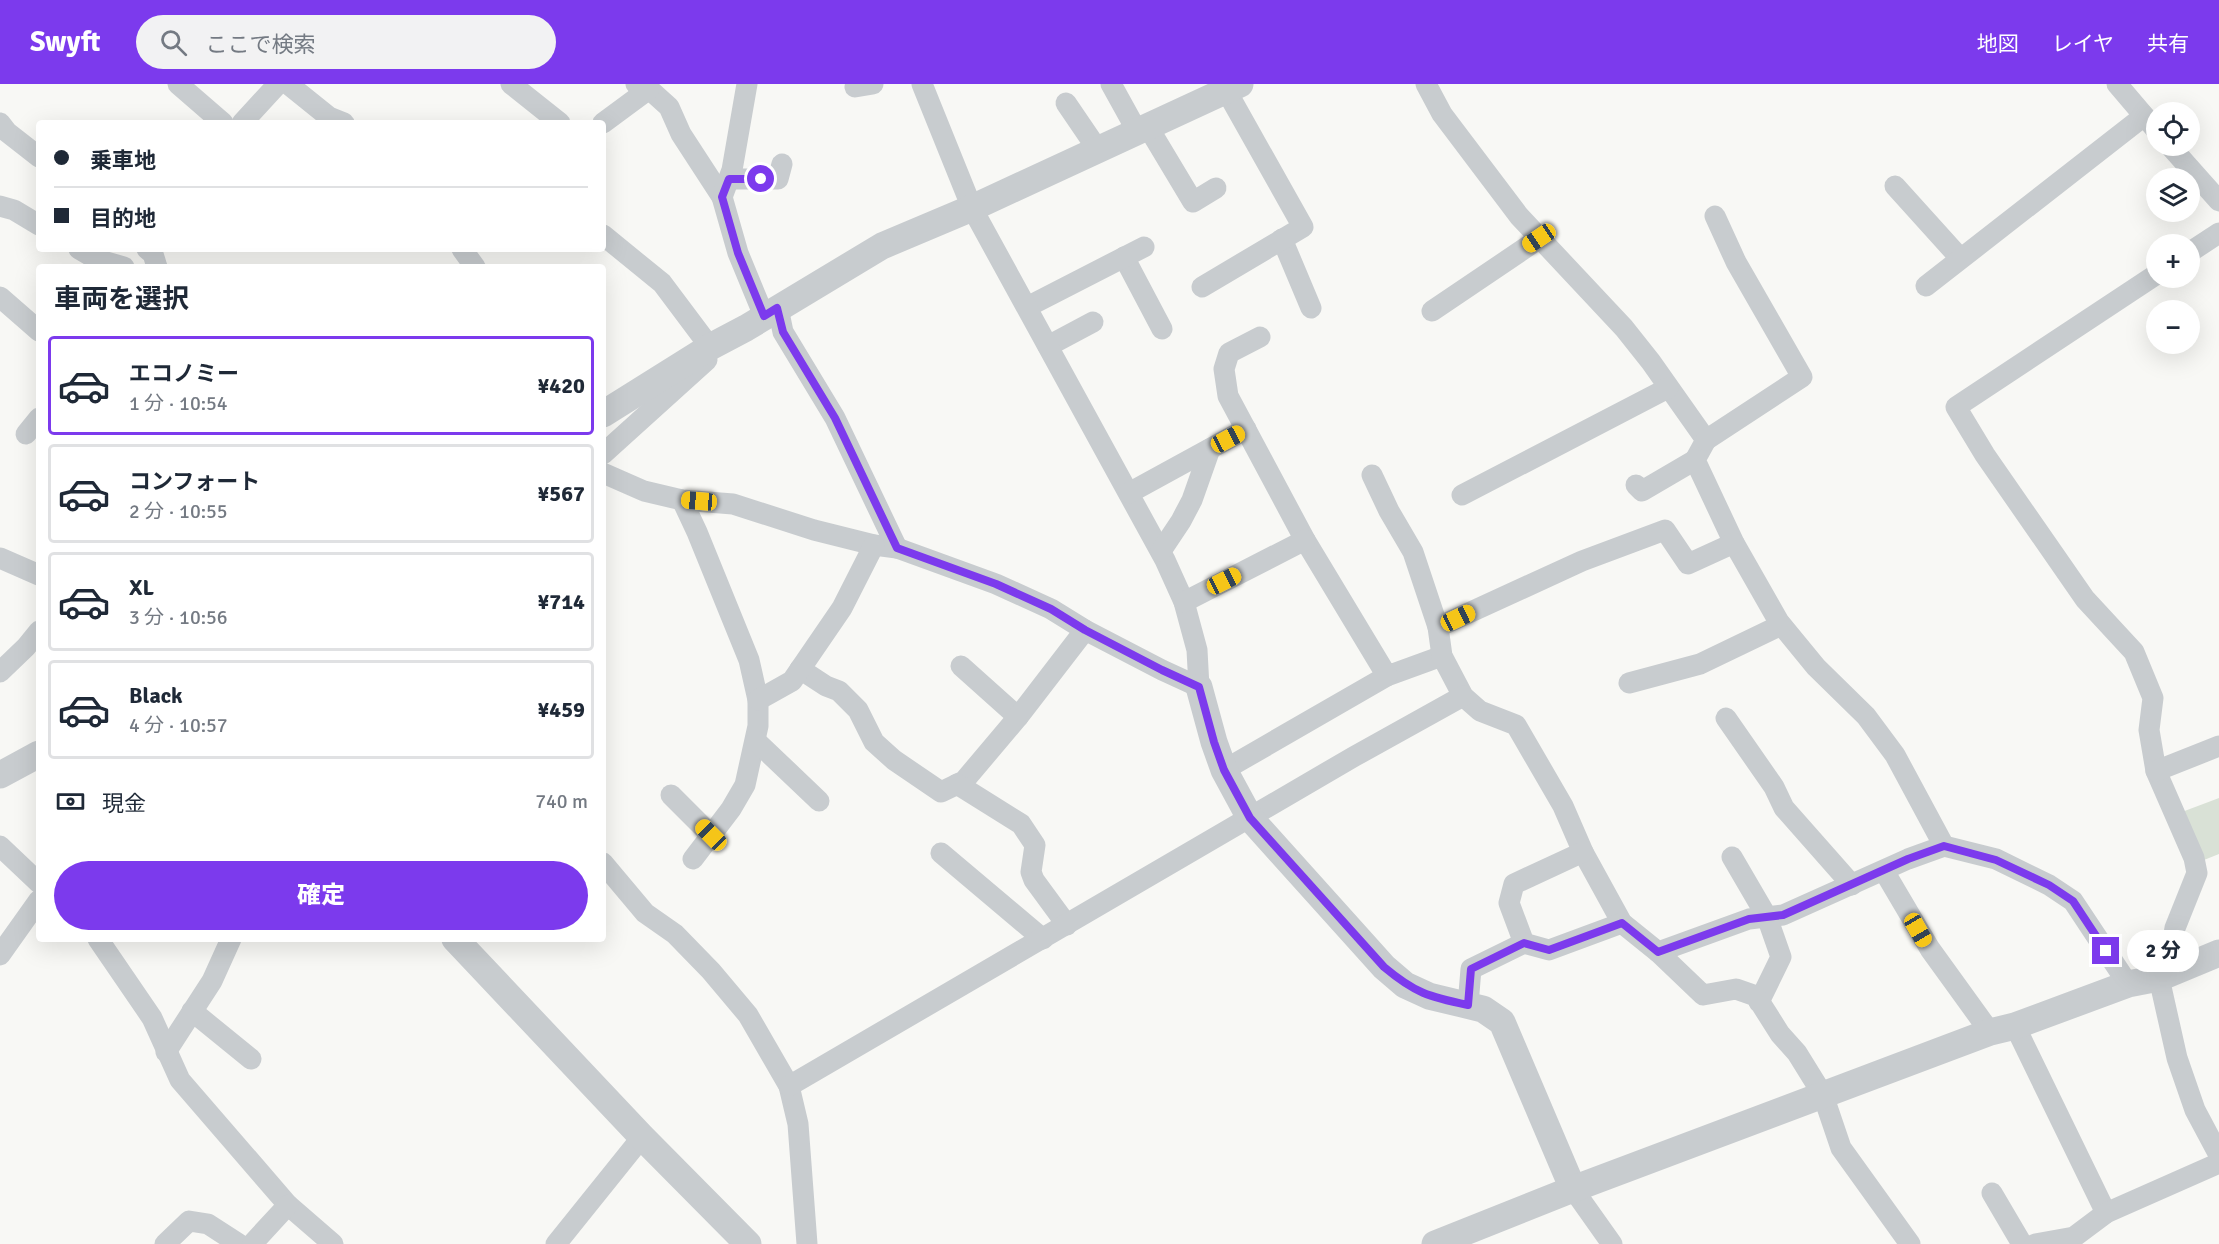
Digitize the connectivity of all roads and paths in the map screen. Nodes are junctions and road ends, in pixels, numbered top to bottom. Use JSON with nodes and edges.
{"nodes":[{"id":1,"x":178,"y":84,"type":"edge"},
{"id":2,"x":278,"y":84,"type":"edge"},
{"id":3,"x":288,"y":84,"type":"edge"},
{"id":4,"x":511,"y":84,"type":"edge"},
{"id":5,"x":747,"y":84,"type":"edge"},
{"id":6,"x":922,"y":84,"type":"edge"},
{"id":7,"x":1111,"y":84,"type":"edge"},
{"id":8,"x":1426,"y":84,"type":"edge"},
{"id":9,"x":2117,"y":84,"type":"edge"},
{"id":10,"x":642,"y":87,"type":"edge"},
{"id":11,"x":1233,"y":87,"type":"edge"},
{"id":12,"x":1066,"y":103,"type":"dead end"},
{"id":13,"x":2146,"y":118,"type":"edge"},
{"id":14,"x":220,"y":120,"type":"edge"},
{"id":15,"x":245,"y":120,"type":"edge"},
{"id":16,"x":336,"y":120,"type":"edge"},
{"id":17,"x":556,"y":120,"type":"edge"},
{"id":18,"x":606,"y":120,"type":"edge"},
{"id":19,"x":0,"y":123,"type":"edge"},
{"id":20,"x":2146,"y":126,"type":"edge"},
{"id":21,"x":1142,"y":129,"type":"junction"},
{"id":22,"x":1098,"y":150,"type":"junction"},
{"id":23,"x":36,"y":155,"type":"edge"},
{"id":24,"x":2179,"y":156,"type":"edge"},
{"id":25,"x":782,"y":164,"type":"dead end"},
{"id":26,"x":1895,"y":186,"type":"dead end"},
{"id":27,"x":725,"y":188,"type":"junction"},
{"id":28,"x":1216,"y":188,"type":"dead end"},
{"id":29,"x":2219,"y":201,"type":"edge"},
{"id":30,"x":0,"y":206,"type":"edge"},
{"id":31,"x":972,"y":208,"type":"junction"},
{"id":32,"x":1715,"y":216,"type":"dead end"},
{"id":33,"x":36,"y":223,"type":"edge"},
{"id":34,"x":2219,"y":232,"type":"edge"},
{"id":35,"x":606,"y":238,"type":"edge"},
{"id":36,"x":1539,"y":238,"type":"junction"},
{"id":37,"x":1282,"y":239,"type":"junction"},
{"id":38,"x":2200,"y":245,"type":"edge"},
{"id":39,"x":1144,"y":247,"type":"dead end"},
{"id":40,"x":84,"y":252,"type":"edge"},
{"id":41,"x":1124,"y":257,"type":"junction"},
{"id":42,"x":1960,"y":258,"type":"junction"},
{"id":43,"x":114,"y":264,"type":"edge"},
{"id":44,"x":2146,"y":281,"type":"edge"},
{"id":45,"x":1926,"y":286,"type":"dead end"},
{"id":46,"x":1202,"y":287,"type":"dead end"},
{"id":47,"x":0,"y":297,"type":"edge"},
{"id":48,"x":1027,"y":307,"type":"junction"},
{"id":49,"x":1311,"y":308,"type":"dead end"},
{"id":50,"x":1432,"y":311,"type":"dead end"},
{"id":51,"x":763,"y":317,"type":"junction"},
{"id":52,"x":1093,"y":322,"type":"dead end"},
{"id":53,"x":36,"y":328,"type":"edge"},
{"id":54,"x":1162,"y":329,"type":"dead end"},
{"id":55,"x":1260,"y":337,"type":"dead end"},
{"id":56,"x":1048,"y":346,"type":"junction"},
{"id":57,"x":710,"y":347,"type":"junction"},
{"id":58,"x":1668,"y":388,"type":"junction"},
{"id":59,"x":606,"y":412,"type":"edge"},
{"id":60,"x":1246,"y":429,"type":"junction"},
{"id":61,"x":1706,"y":440,"type":"junction"},
{"id":62,"x":1210,"y":449,"type":"junction"},
{"id":63,"x":606,"y":451,"type":"edge"},
{"id":64,"x":1695,"y":460,"type":"junction"},
{"id":65,"x":606,"y":474,"type":"edge"},
{"id":66,"x":1372,"y":475,"type":"dead end"},
{"id":67,"x":1636,"y":485,"type":"dead end"},
{"id":68,"x":1129,"y":493,"type":"junction"},
{"id":69,"x":1462,"y":495,"type":"dead end"},
{"id":70,"x":682,"y":500,"type":"junction"},
{"id":71,"x":1305,"y":540,"type":"junction"},
{"id":72,"x":1734,"y":543,"type":"junction"},
{"id":73,"x":874,"y":546,"type":"junction"},
{"id":74,"x":897,"y":548,"type":"junction"},
{"id":75,"x":1161,"y":551,"type":"junction"},
{"id":76,"x":0,"y":558,"type":"edge"},
{"id":77,"x":36,"y":574,"type":"edge"},
{"id":78,"x":1184,"y":602,"type":"junction"},
{"id":79,"x":1781,"y":625,"type":"junction"},
{"id":80,"x":1438,"y":627,"type":"junction"},
{"id":81,"x":1085,"y":630,"type":"junction"},
{"id":82,"x":36,"y":635,"type":"edge"},
{"id":83,"x":1442,"y":656,"type":"junction"},
{"id":84,"x":961,"y":666,"type":"dead end"},
{"id":85,"x":801,"y":669,"type":"junction"},
{"id":86,"x":0,"y":672,"type":"edge"},
{"id":87,"x":1387,"y":676,"type":"junction"},
{"id":88,"x":1629,"y":683,"type":"dead end"},
{"id":89,"x":1199,"y":687,"type":"junction"},
{"id":90,"x":1463,"y":696,"type":"junction"},
{"id":91,"x":758,"y":700,"type":"junction"},
{"id":92,"x":1018,"y":717,"type":"junction"},
{"id":93,"x":1726,"y":718,"type":"dead end"},
{"id":94,"x":756,"y":741,"type":"junction"},
{"id":95,"x":2219,"y":746,"type":"edge"},
{"id":96,"x":36,"y":756,"type":"edge"},
{"id":97,"x":1224,"y":770,"type":"junction"},
{"id":98,"x":2156,"y":771,"type":"junction"},
{"id":99,"x":0,"y":775,"type":"edge"},
{"id":100,"x":957,"y":784,"type":"junction"},
{"id":101,"x":670,"y":795,"type":"dead end"},
{"id":102,"x":819,"y":801,"type":"dead end"},
{"id":103,"x":1250,"y":818,"type":"junction"},
{"id":104,"x":711,"y":835,"type":"junction"},
{"id":105,"x":0,"y":846,"type":"edge"},
{"id":106,"x":1944,"y":846,"type":"junction"},
{"id":107,"x":1583,"y":852,"type":"junction"},
{"id":108,"x":941,"y":853,"type":"dead end"},
{"id":109,"x":1732,"y":857,"type":"dead end"},
{"id":110,"x":693,"y":859,"type":"dead end"},
{"id":111,"x":606,"y":867,"type":"edge"},
{"id":112,"x":1884,"y":871,"type":"junction"},
{"id":113,"x":36,"y":880,"type":"edge"},
{"id":114,"x":1852,"y":885,"type":"junction"},
{"id":115,"x":36,"y":904,"type":"edge"},
{"id":116,"x":1767,"y":917,"type":"junction"},
{"id":117,"x":1622,"y":923,"type":"junction"},
{"id":118,"x":1067,"y":925,"type":"junction"},
{"id":119,"x":1043,"y":939,"type":"junction"},
{"id":120,"x":105,"y":942,"type":"edge"},
{"id":121,"x":230,"y":942,"type":"edge"},
{"id":122,"x":458,"y":942,"type":"edge"},
{"id":123,"x":1524,"y":943,"type":"junction"},
{"id":124,"x":1658,"y":952,"type":"junction"},
{"id":125,"x":2219,"y":953,"type":"edge"},
{"id":126,"x":0,"y":955,"type":"edge"},
{"id":127,"x":2158,"y":978,"type":"junction"},
{"id":128,"x":2128,"y":984,"type":"junction"},
{"id":129,"x":1759,"y":1002,"type":"junction"},
{"id":130,"x":1468,"y":1005,"type":"junction"},
{"id":131,"x":192,"y":1011,"type":"junction"},
{"id":132,"x":2002,"y":1029,"type":"junction"},
{"id":133,"x":166,"y":1052,"type":"junction"},
{"id":134,"x":251,"y":1059,"type":"dead end"},
{"id":135,"x":789,"y":1086,"type":"junction"},
{"id":136,"x":1823,"y":1095,"type":"junction"},
{"id":137,"x":642,"y":1137,"type":"junction"},
{"id":138,"x":2216,"y":1144,"type":"edge"},
{"id":139,"x":2219,"y":1163,"type":"edge"},
{"id":140,"x":1574,"y":1189,"type":"junction"},
{"id":141,"x":1992,"y":1193,"type":"dead end"},
{"id":142,"x":288,"y":1205,"type":"junction"},
{"id":143,"x":2106,"y":1213,"type":"junction"},
{"id":144,"x":1474,"y":1237,"type":"edge"},
{"id":145,"x":2076,"y":1241,"type":"edge"},
{"id":146,"x":165,"y":1244,"type":"edge"},
{"id":147,"x":239,"y":1244,"type":"edge"},
{"id":148,"x":252,"y":1244,"type":"edge"},
{"id":149,"x":333,"y":1244,"type":"edge"},
{"id":150,"x":556,"y":1244,"type":"edge"},
{"id":151,"x":748,"y":1244,"type":"edge"},
{"id":152,"x":807,"y":1244,"type":"edge"},
{"id":153,"x":1435,"y":1244,"type":"edge"},
{"id":154,"x":1612,"y":1244,"type":"edge"},
{"id":155,"x":1910,"y":1244,"type":"edge"},
{"id":156,"x":2022,"y":1244,"type":"edge"},
{"id":157,"x":2035,"y":1244,"type":"edge"}],
"edges":[{"from":1,"to":14,"type":"street"},
{"from":2,"to":15,"type":"street"},
{"from":3,"to":16,"type":"street"},
{"from":4,"to":17,"type":"street"},
{"from":5,"to":27,"type":"street"},
{"from":6,"to":31,"type":"street"},
{"from":7,"to":21,"type":"street"},
{"from":8,"to":36,"type":"street"},
{"from":9,"to":13,"type":"street"},
{"from":10,"to":18,"type":"street"},
{"from":10,"to":27,"type":"street"},
{"from":11,"to":21,"type":"street"},
{"from":11,"to":37,"type":"street"},
{"from":12,"to":22,"type":"street"},
{"from":19,"to":23,"type":"street"},
{"from":20,"to":42,"type":"street"},
{"from":21,"to":22,"type":"street"},
{"from":21,"to":28,"type":"street"},
{"from":22,"to":31,"type":"street"},
{"from":24,"to":29,"type":"street"},
{"from":25,"to":27,"type":"street"},
{"from":26,"to":42,"type":"street"},
{"from":27,"to":51,"type":"street"},
{"from":30,"to":33,"type":"street"},
{"from":31,"to":48,"type":"street"},
{"from":31,"to":51,"type":"street"},
{"from":32,"to":61,"type":"street"},
{"from":34,"to":38,"type":"street"},
{"from":35,"to":57,"type":"street"},
{"from":36,"to":50,"type":"street"},
{"from":36,"to":58,"type":"street"},
{"from":37,"to":46,"type":"street"},
{"from":37,"to":49,"type":"street"},
{"from":39,"to":41,"type":"street"},
{"from":40,"to":43,"type":"street"},
{"from":41,"to":48,"type":"street"},
{"from":41,"to":54,"type":"street"},
{"from":42,"to":45,"type":"street"},
{"from":44,"to":98,"type":"street"},
{"from":47,"to":53,"type":"street"},
{"from":48,"to":56,"type":"street"},
{"from":51,"to":57,"type":"street"},
{"from":51,"to":63,"type":"street"},
{"from":51,"to":74,"type":"street"},
{"from":52,"to":56,"type":"street"},
{"from":55,"to":60,"type":"street"},
{"from":56,"to":68,"type":"street"},
{"from":57,"to":59,"type":"street"},
{"from":58,"to":61,"type":"street"},
{"from":58,"to":69,"type":"street"},
{"from":60,"to":62,"type":"street"},
{"from":60,"to":71,"type":"street"},
{"from":61,"to":64,"type":"street"},
{"from":62,"to":68,"type":"street"},
{"from":62,"to":75,"type":"street"},
{"from":64,"to":67,"type":"street"},
{"from":64,"to":72,"type":"street"},
{"from":65,"to":70,"type":"street"},
{"from":66,"to":80,"type":"street"},
{"from":68,"to":75,"type":"street"},
{"from":70,"to":73,"type":"street"},
{"from":70,"to":91,"type":"street"},
{"from":71,"to":78,"type":"street"},
{"from":71,"to":87,"type":"street"},
{"from":72,"to":79,"type":"street"},
{"from":72,"to":80,"type":"street"},
{"from":73,"to":74,"type":"street"},
{"from":73,"to":85,"type":"street"},
{"from":74,"to":81,"type":"street"},
{"from":75,"to":78,"type":"street"},
{"from":76,"to":77,"type":"street"},
{"from":78,"to":89,"type":"street"},
{"from":79,"to":88,"type":"street"},
{"from":79,"to":106,"type":"street"},
{"from":80,"to":83,"type":"street"},
{"from":81,"to":89,"type":"street"},
{"from":81,"to":92,"type":"street"},
{"from":82,"to":86,"type":"street"},
{"from":83,"to":87,"type":"street"},
{"from":83,"to":90,"type":"street"},
{"from":84,"to":92,"type":"street"},
{"from":85,"to":91,"type":"street"},
{"from":85,"to":100,"type":"street"},
{"from":87,"to":97,"type":"street"},
{"from":89,"to":97,"type":"street"},
{"from":90,"to":103,"type":"street"},
{"from":90,"to":107,"type":"street"},
{"from":91,"to":94,"type":"street"},
{"from":92,"to":100,"type":"street"},
{"from":93,"to":114,"type":"street"},
{"from":94,"to":102,"type":"street"},
{"from":94,"to":104,"type":"street"},
{"from":95,"to":98,"type":"street"},
{"from":96,"to":99,"type":"street"},
{"from":97,"to":103,"type":"street"},
{"from":98,"to":127,"type":"street"},
{"from":100,"to":118,"type":"street"},
{"from":101,"to":104,"type":"street"},
{"from":103,"to":118,"type":"street"},
{"from":103,"to":130,"type":"street"},
{"from":104,"to":110,"type":"street"},
{"from":105,"to":113,"type":"street"},
{"from":106,"to":112,"type":"street"},
{"from":106,"to":128,"type":"street"},
{"from":107,"to":117,"type":"street"},
{"from":107,"to":123,"type":"street"},
{"from":108,"to":119,"type":"street"},
{"from":109,"to":116,"type":"street"},
{"from":111,"to":135,"type":"street"},
{"from":112,"to":114,"type":"street"},
{"from":112,"to":132,"type":"street"},
{"from":114,"to":116,"type":"street"},
{"from":115,"to":126,"type":"street"},
{"from":116,"to":124,"type":"street"},
{"from":116,"to":129,"type":"street"},
{"from":117,"to":123,"type":"street"},
{"from":117,"to":124,"type":"street"},
{"from":118,"to":119,"type":"street"},
{"from":119,"to":135,"type":"street"},
{"from":120,"to":133,"type":"street"},
{"from":121,"to":131,"type":"street"},
{"from":122,"to":137,"type":"street"},
{"from":123,"to":130,"type":"street"},
{"from":124,"to":129,"type":"street"},
{"from":125,"to":127,"type":"street"},
{"from":127,"to":128,"type":"street"},
{"from":127,"to":138,"type":"street"},
{"from":128,"to":132,"type":"street"},
{"from":129,"to":136,"type":"street"},
{"from":130,"to":140,"type":"street"},
{"from":131,"to":133,"type":"street"},
{"from":131,"to":134,"type":"street"},
{"from":132,"to":136,"type":"street"},
{"from":132,"to":143,"type":"street"},
{"from":133,"to":142,"type":"street"},
{"from":135,"to":152,"type":"street"},
{"from":136,"to":140,"type":"street"},
{"from":136,"to":155,"type":"street"},
{"from":137,"to":150,"type":"street"},
{"from":137,"to":151,"type":"street"},
{"from":139,"to":143,"type":"street"},
{"from":140,"to":144,"type":"street"},
{"from":140,"to":154,"type":"street"},
{"from":141,"to":156,"type":"street"},
{"from":142,"to":148,"type":"street"},
{"from":142,"to":149,"type":"street"},
{"from":143,"to":145,"type":"street"},
{"from":144,"to":153,"type":"street"},
{"from":145,"to":157,"type":"street"},
{"from":146,"to":147,"type":"street"}]}
